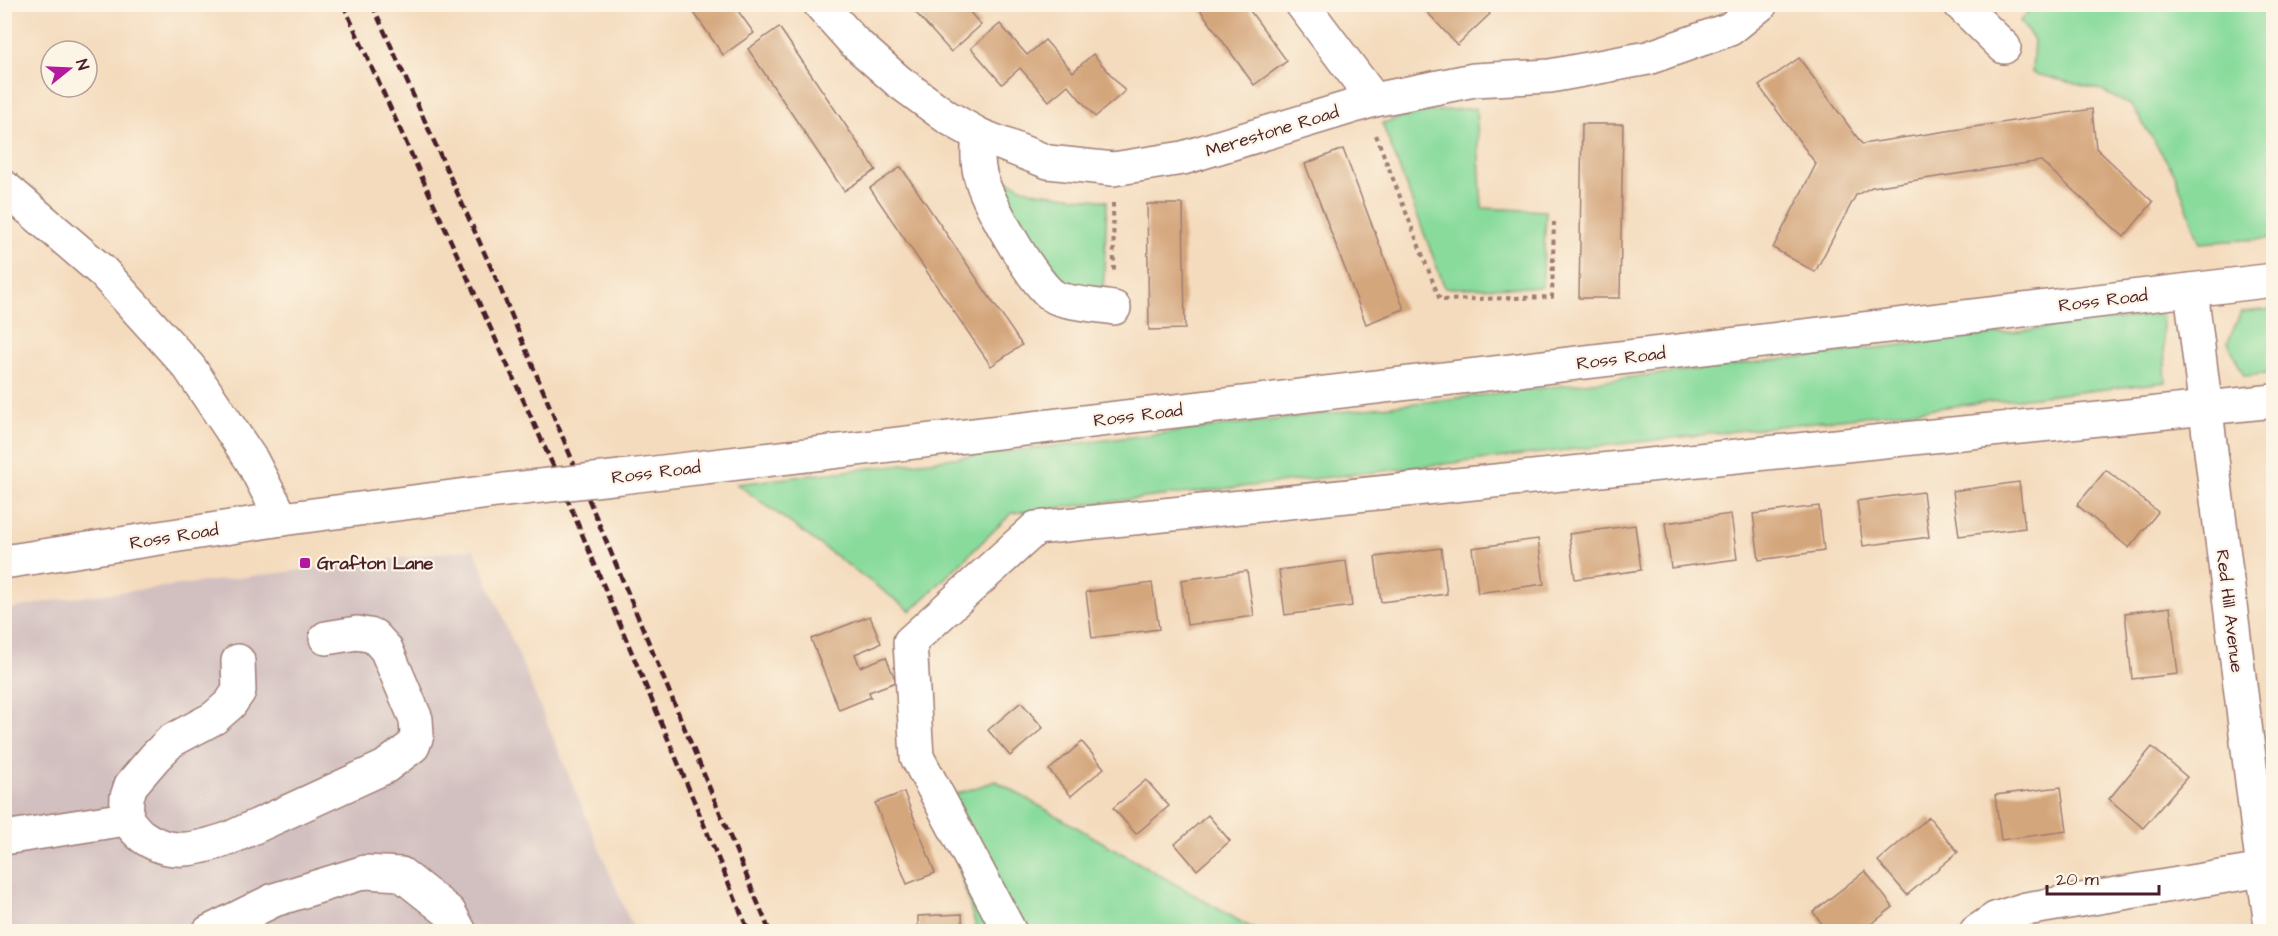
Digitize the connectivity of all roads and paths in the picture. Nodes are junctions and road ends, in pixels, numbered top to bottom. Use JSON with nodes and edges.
{"nodes":[{"id":1,"x":820,"y":4,"type":"edge"},
{"id":2,"x":1302,"y":4,"type":"edge"},
{"id":3,"x":1761,"y":4,"type":"edge"},
{"id":4,"x":1960,"y":4,"type":"edge"},
{"id":5,"x":2004,"y":47,"type":"dead end"},
{"id":6,"x":1374,"y":100,"type":"junction"},
{"id":7,"x":978,"y":135,"type":"junction"},
{"id":8,"x":1113,"y":169,"type":"junction"},
{"id":9,"x":4,"y":187,"type":"edge"},
{"id":10,"x":1554,"y":222,"type":"dead end"},
{"id":11,"x":2274,"y":280,"type":"edge"},
{"id":12,"x":2191,"y":290,"type":"junction"},
{"id":13,"x":1114,"y":308,"type":"joint"},
{"id":14,"x":2274,"y":400,"type":"edge"},
{"id":15,"x":2205,"y":407,"type":"junction"},
{"id":16,"x":282,"y":519,"type":"junction"},
{"id":17,"x":4,"y":562,"type":"edge"},
{"id":18,"x":326,"y":638,"type":"dead end"},
{"id":19,"x":238,"y":662,"type":"dead end"},
{"id":20,"x":126,"y":819,"type":"junction"},
{"id":21,"x":4,"y":838,"type":"edge"},
{"id":22,"x":2263,"y":870,"type":"junction"},
{"id":23,"x":209,"y":932,"type":"edge"},
{"id":24,"x":460,"y":932,"type":"edge"},
{"id":25,"x":1010,"y":932,"type":"edge"},
{"id":26,"x":1976,"y":932,"type":"edge"},
{"id":27,"x":2272,"y":932,"type":"edge"}],
"edges":[{"from":1,"to":7,"type":"main road","name":"Merestone Road"},
{"from":2,"to":6,"type":"main road"},
{"from":3,"to":6,"type":"main road","name":"Merestone Road"},
{"from":4,"to":5,"type":"main road"},
{"from":6,"to":8,"type":"main road","name":"Merestone Road"},
{"from":6,"to":10,"type":"path"},
{"from":7,"to":8,"type":"main road","name":"Merestone Road"},
{"from":7,"to":13,"type":"main road"},
{"from":8,"to":13,"type":"path"},
{"from":9,"to":16,"type":"main road"},
{"from":11,"to":12,"type":"main road","name":"Ross Road"},
{"from":12,"to":15,"type":"main road","name":"Red Hill Avenue"},
{"from":12,"to":16,"type":"main road","name":"Ross Road","bridge":true},
{"from":14,"to":15,"type":"main road"},
{"from":15,"to":22,"type":"main road","name":"Red Hill Avenue"},
{"from":15,"to":25,"type":"main road"},
{"from":16,"to":17,"type":"main road","name":"Ross Road"},
{"from":18,"to":20,"type":"main road"},
{"from":19,"to":20,"type":"main road"},
{"from":20,"to":21,"type":"main road"},
{"from":22,"to":26,"type":"main road"},
{"from":22,"to":27,"type":"main road","name":"Red Hill Avenue"},
{"from":23,"to":24,"type":"main road"}]}
